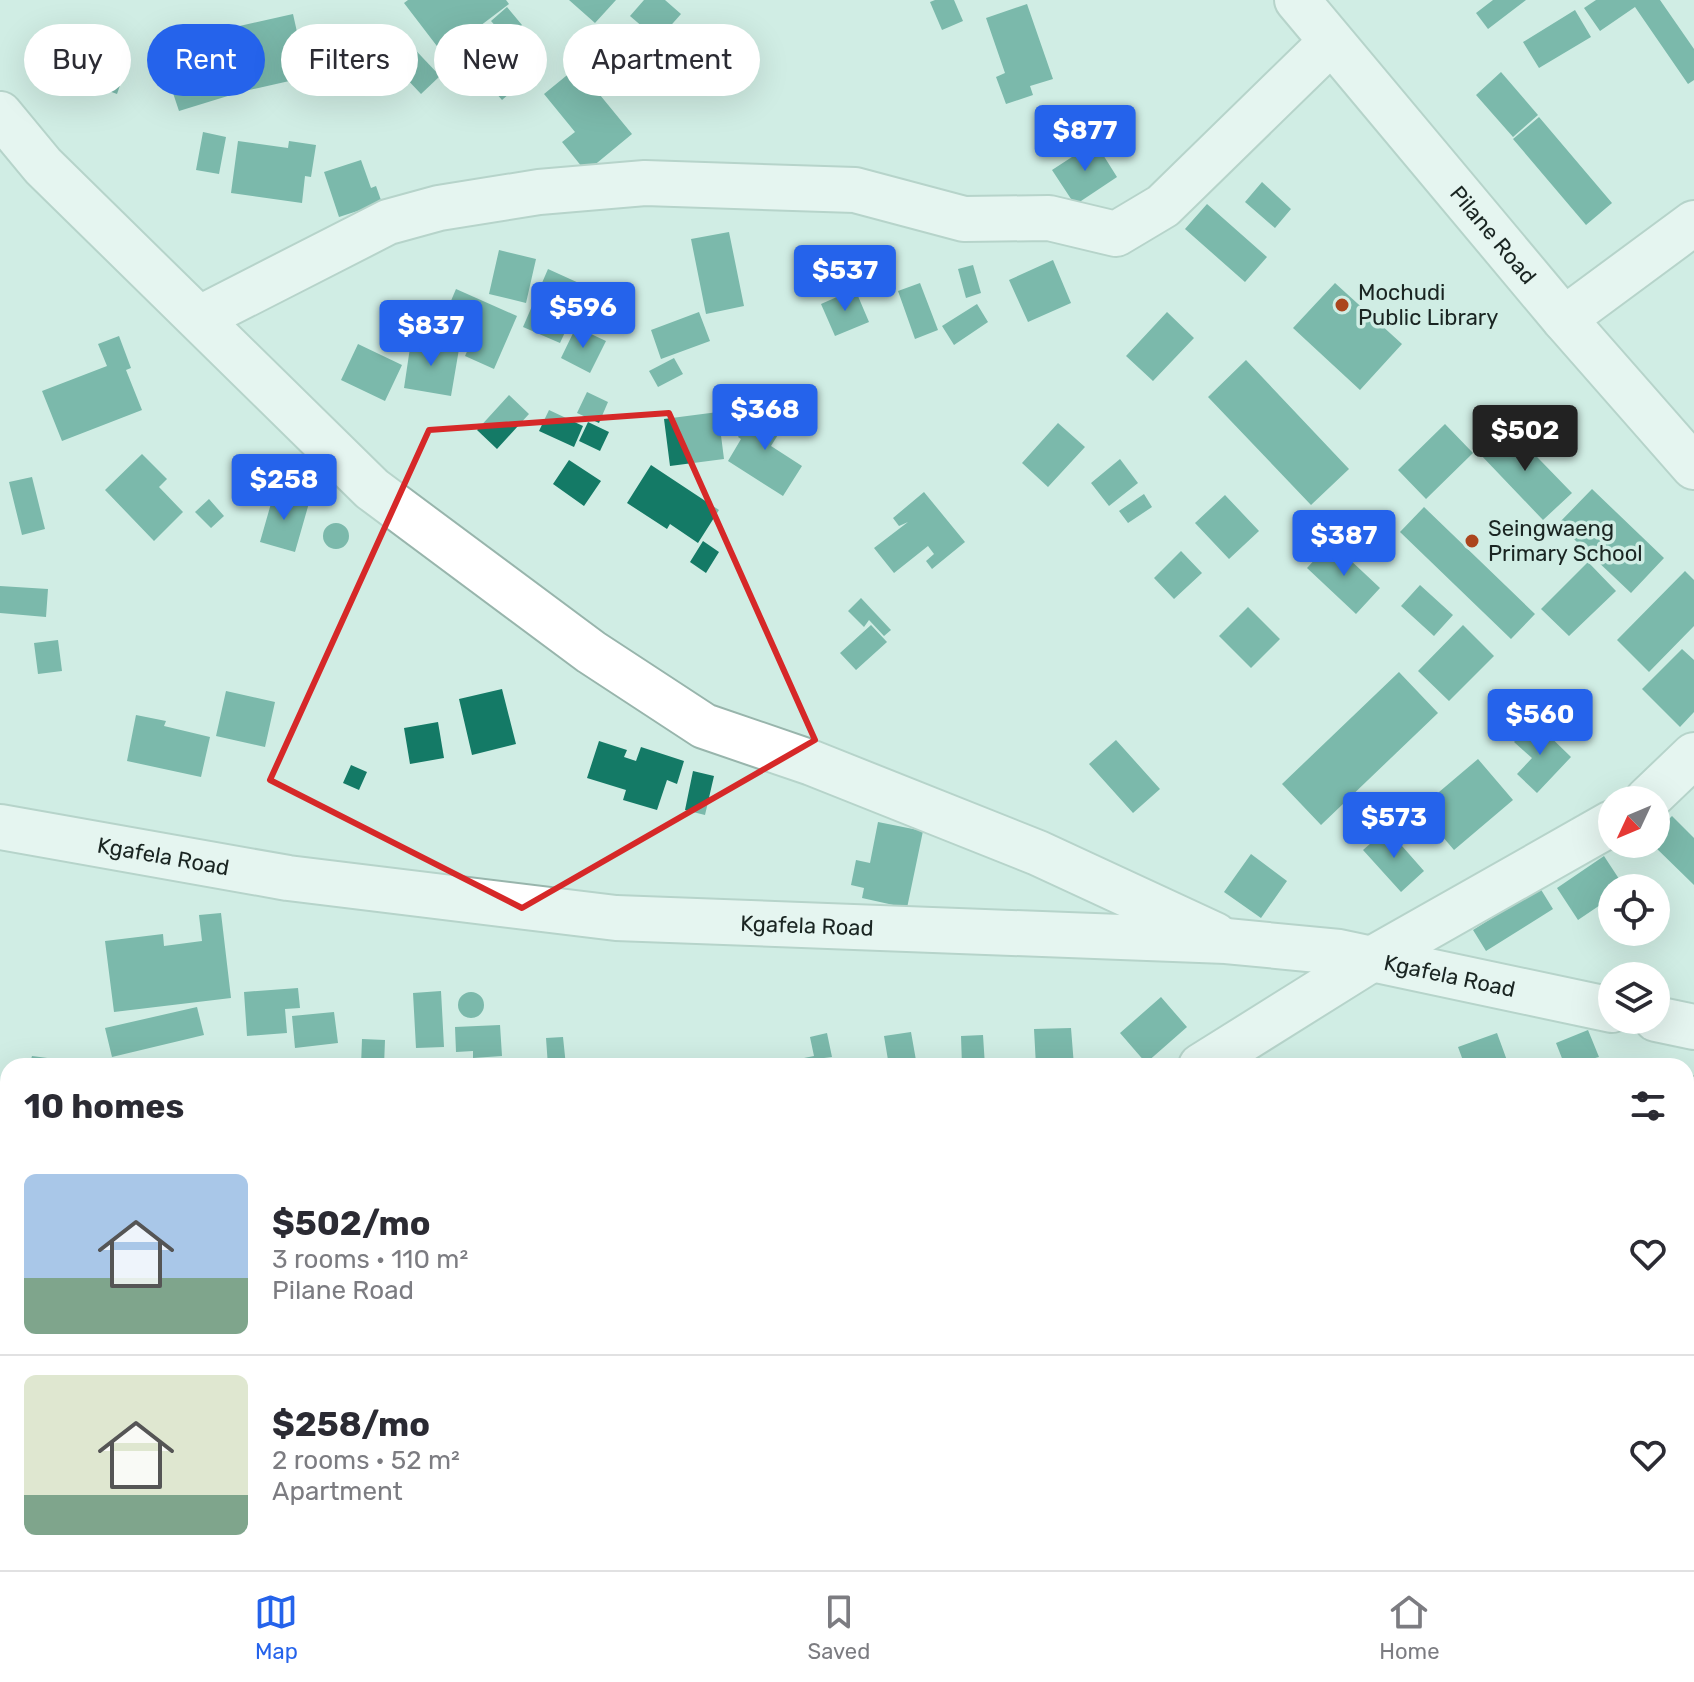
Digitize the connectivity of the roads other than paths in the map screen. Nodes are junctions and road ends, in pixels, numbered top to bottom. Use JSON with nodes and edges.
{"nodes":[{"id":1,"x":1297,"y":0,"type":"edge"},
{"id":2,"x":1331,"y":42,"type":"junction"},
{"id":3,"x":0,"y":114,"type":"edge"},
{"id":4,"x":1694,"y":223,"type":"edge"},
{"id":5,"x":200,"y":318,"type":"junction"},
{"id":6,"x":1564,"y":319,"type":"junction"},
{"id":7,"x":1694,"y":467,"type":"edge"},
{"id":8,"x":1694,"y":755,"type":"edge"},
{"id":9,"x":1662,"y":786,"type":"edge"},
{"id":10,"x":0,"y":827,"type":"edge"},
{"id":11,"x":1598,"y":831,"type":"edge"},
{"id":12,"x":1226,"y":941,"type":"junction"},
{"id":13,"x":1372,"y":959,"type":"junction"},
{"id":14,"x":1598,"y":1007,"type":"edge"},
{"id":15,"x":1670,"y":1022,"type":"edge"},
{"id":16,"x":1694,"y":1027,"type":"edge"},
{"id":17,"x":1214,"y":1058,"type":"edge"}],
"edges":[{"from":1,"to":2,"type":"street","name":"Pilane Road"},
{"from":2,"to":5,"type":"street"},
{"from":2,"to":6,"type":"street","name":"Pilane Road"},
{"from":3,"to":5,"type":"street"},
{"from":4,"to":6,"type":"street"},
{"from":5,"to":12,"type":"street"},
{"from":6,"to":7,"type":"street","name":"Pilane Road"},
{"from":8,"to":9,"type":"street"},
{"from":10,"to":12,"type":"street","name":"Kgafela Road"},
{"from":11,"to":13,"type":"street"},
{"from":12,"to":13,"type":"street","name":"Kgafela Road"},
{"from":13,"to":14,"type":"street","name":"Kgafela Road"},
{"from":13,"to":17,"type":"street"},
{"from":15,"to":16,"type":"street"}]}
